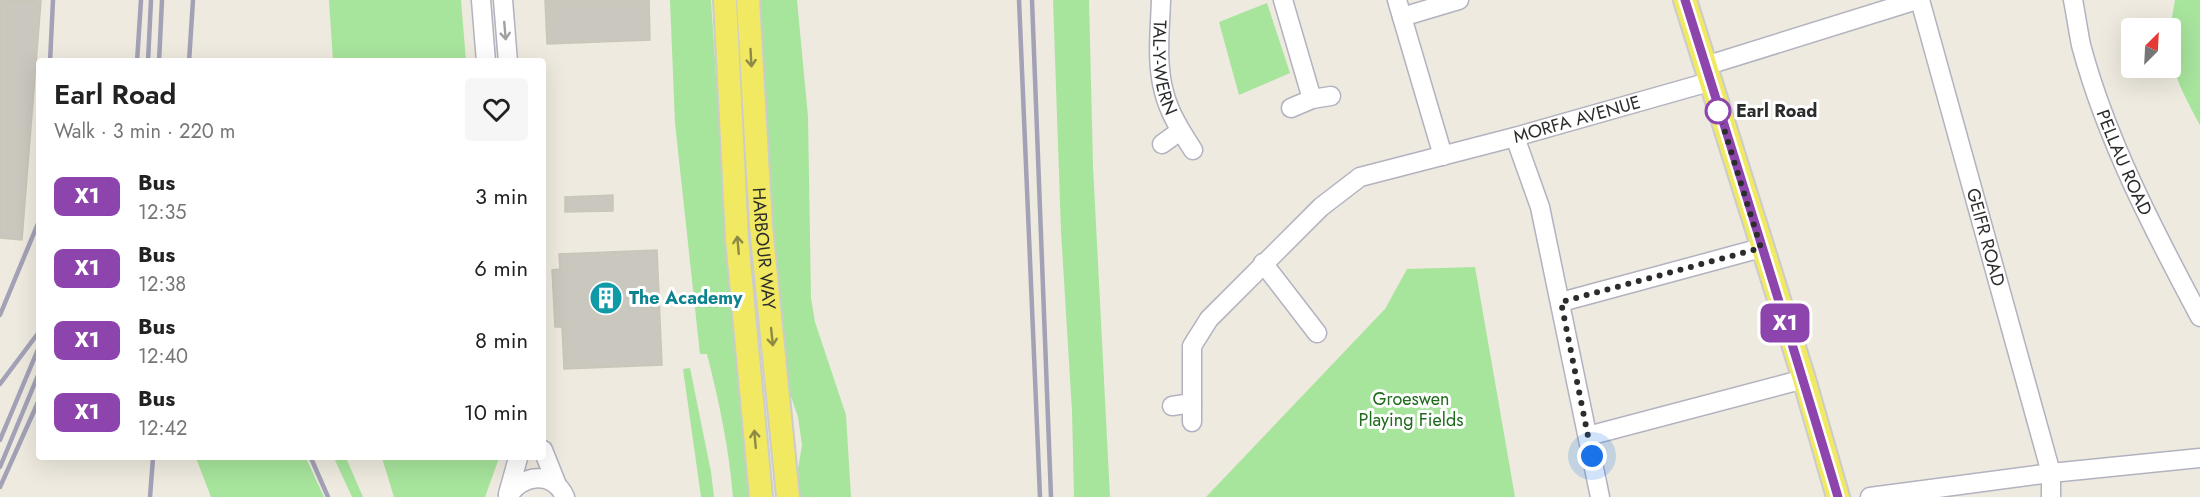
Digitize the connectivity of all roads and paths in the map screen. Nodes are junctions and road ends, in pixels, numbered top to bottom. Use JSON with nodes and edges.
{"nodes":[{"id":1,"x":481,"y":0,"type":"edge"},
{"id":2,"x":503,"y":0,"type":"edge"},
{"id":3,"x":725,"y":0,"type":"edge"},
{"id":4,"x":748,"y":0,"type":"edge"},
{"id":5,"x":1161,"y":0,"type":"edge"},
{"id":6,"x":1283,"y":0,"type":"edge"},
{"id":7,"x":1459,"y":0,"type":"edge"},
{"id":8,"x":1685,"y":0,"type":"edge"},
{"id":9,"x":1919,"y":0,"type":"edge"},
{"id":10,"x":2073,"y":0,"type":"edge"},
{"id":11,"x":1399,"y":8,"type":"edge"},
{"id":12,"x":486,"y":58,"type":"edge"},
{"id":13,"x":508,"y":58,"type":"edge"},
{"id":14,"x":1707,"y":74,"type":"junction"},
{"id":15,"x":1331,"y":96,"type":"dead end"},
{"id":16,"x":1312,"y":99,"type":"junction"},
{"id":17,"x":1291,"y":108,"type":"dead end"},
{"id":18,"x":1180,"y":131,"type":"junction"},
{"id":19,"x":1515,"y":137,"type":"junction"},
{"id":20,"x":1162,"y":144,"type":"dead end"},
{"id":21,"x":1193,"y":150,"type":"dead end"},
{"id":22,"x":1443,"y":156,"type":"junction"},
{"id":23,"x":1761,"y":248,"type":"junction"},
{"id":24,"x":1263,"y":263,"type":"junction"},
{"id":25,"x":1561,"y":302,"type":"junction"},
{"id":26,"x":2200,"y":317,"type":"edge"},
{"id":27,"x":1317,"y":333,"type":"dead end"},
{"id":28,"x":1804,"y":379,"type":"junction"},
{"id":29,"x":1192,"y":403,"type":"junction"},
{"id":30,"x":1172,"y":406,"type":"dead end"},
{"id":31,"x":1192,"y":422,"type":"dead end"},
{"id":32,"x":1588,"y":436,"type":"junction"},
{"id":33,"x":546,"y":457,"type":"edge"},
{"id":34,"x":2200,"y":458,"type":"edge"},
{"id":35,"x":517,"y":460,"type":"edge"},
{"id":36,"x":2051,"y":473,"type":"junction"},
{"id":37,"x":561,"y":491,"type":"edge"},
{"id":38,"x":508,"y":496,"type":"edge"},
{"id":39,"x":760,"y":497,"type":"edge"},
{"id":40,"x":788,"y":497,"type":"edge"},
{"id":41,"x":1600,"y":497,"type":"edge"},
{"id":42,"x":1838,"y":497,"type":"edge"},
{"id":43,"x":1870,"y":497,"type":"edge"},
{"id":44,"x":2051,"y":497,"type":"edge"}],
"edges":[{"from":1,"to":12,"type":"street"},
{"from":2,"to":13,"type":"street","one_way":true},
{"from":39,"to":3,"type":"main road","name":"HARBOUR WAY","one_way":true},
{"from":4,"to":40,"type":"main road","name":"HARBOUR WAY","one_way":true},
{"from":5,"to":18,"type":"street","name":"TAL-Y-WERN"},
{"from":6,"to":16,"type":"street"},
{"from":7,"to":11,"type":"street"},
{"from":8,"to":14,"type":"main road"},
{"from":9,"to":14,"type":"street"},
{"from":9,"to":36,"type":"street","name":"GEIFR ROAD"},
{"from":10,"to":26,"type":"street","name":"PELLAU ROAD"},
{"from":11,"to":22,"type":"street"},
{"from":14,"to":19,"type":"street","name":"MORFA AVENUE"},
{"from":14,"to":23,"type":"main road"},
{"from":15,"to":16,"type":"street"},
{"from":16,"to":17,"type":"street"},
{"from":18,"to":20,"type":"street","name":"TAL-Y-WERN"},
{"from":18,"to":21,"type":"street","name":"TAL-Y-WERN"},
{"from":19,"to":22,"type":"street","name":"MORFA AVENUE"},
{"from":19,"to":25,"type":"street"},
{"from":22,"to":24,"type":"street","name":"MORFA AVENUE"},
{"from":23,"to":25,"type":"street"},
{"from":23,"to":28,"type":"main road"},
{"from":24,"to":27,"type":"street"},
{"from":24,"to":29,"type":"street","name":"MORFA AVENUE"},
{"from":25,"to":32,"type":"street"},
{"from":28,"to":32,"type":"street"},
{"from":28,"to":42,"type":"main road"},
{"from":29,"to":30,"type":"street"},
{"from":29,"to":31,"type":"street","name":"MORFA AVENUE"},
{"from":32,"to":41,"type":"street"},
{"from":33,"to":37,"type":"street"},
{"from":34,"to":36,"type":"street"},
{"from":35,"to":38,"type":"street"},
{"from":36,"to":43,"type":"street"},
{"from":36,"to":44,"type":"street","name":"GEIFR ROAD"},
{"from":37,"to":38,"type":"street"}]}
